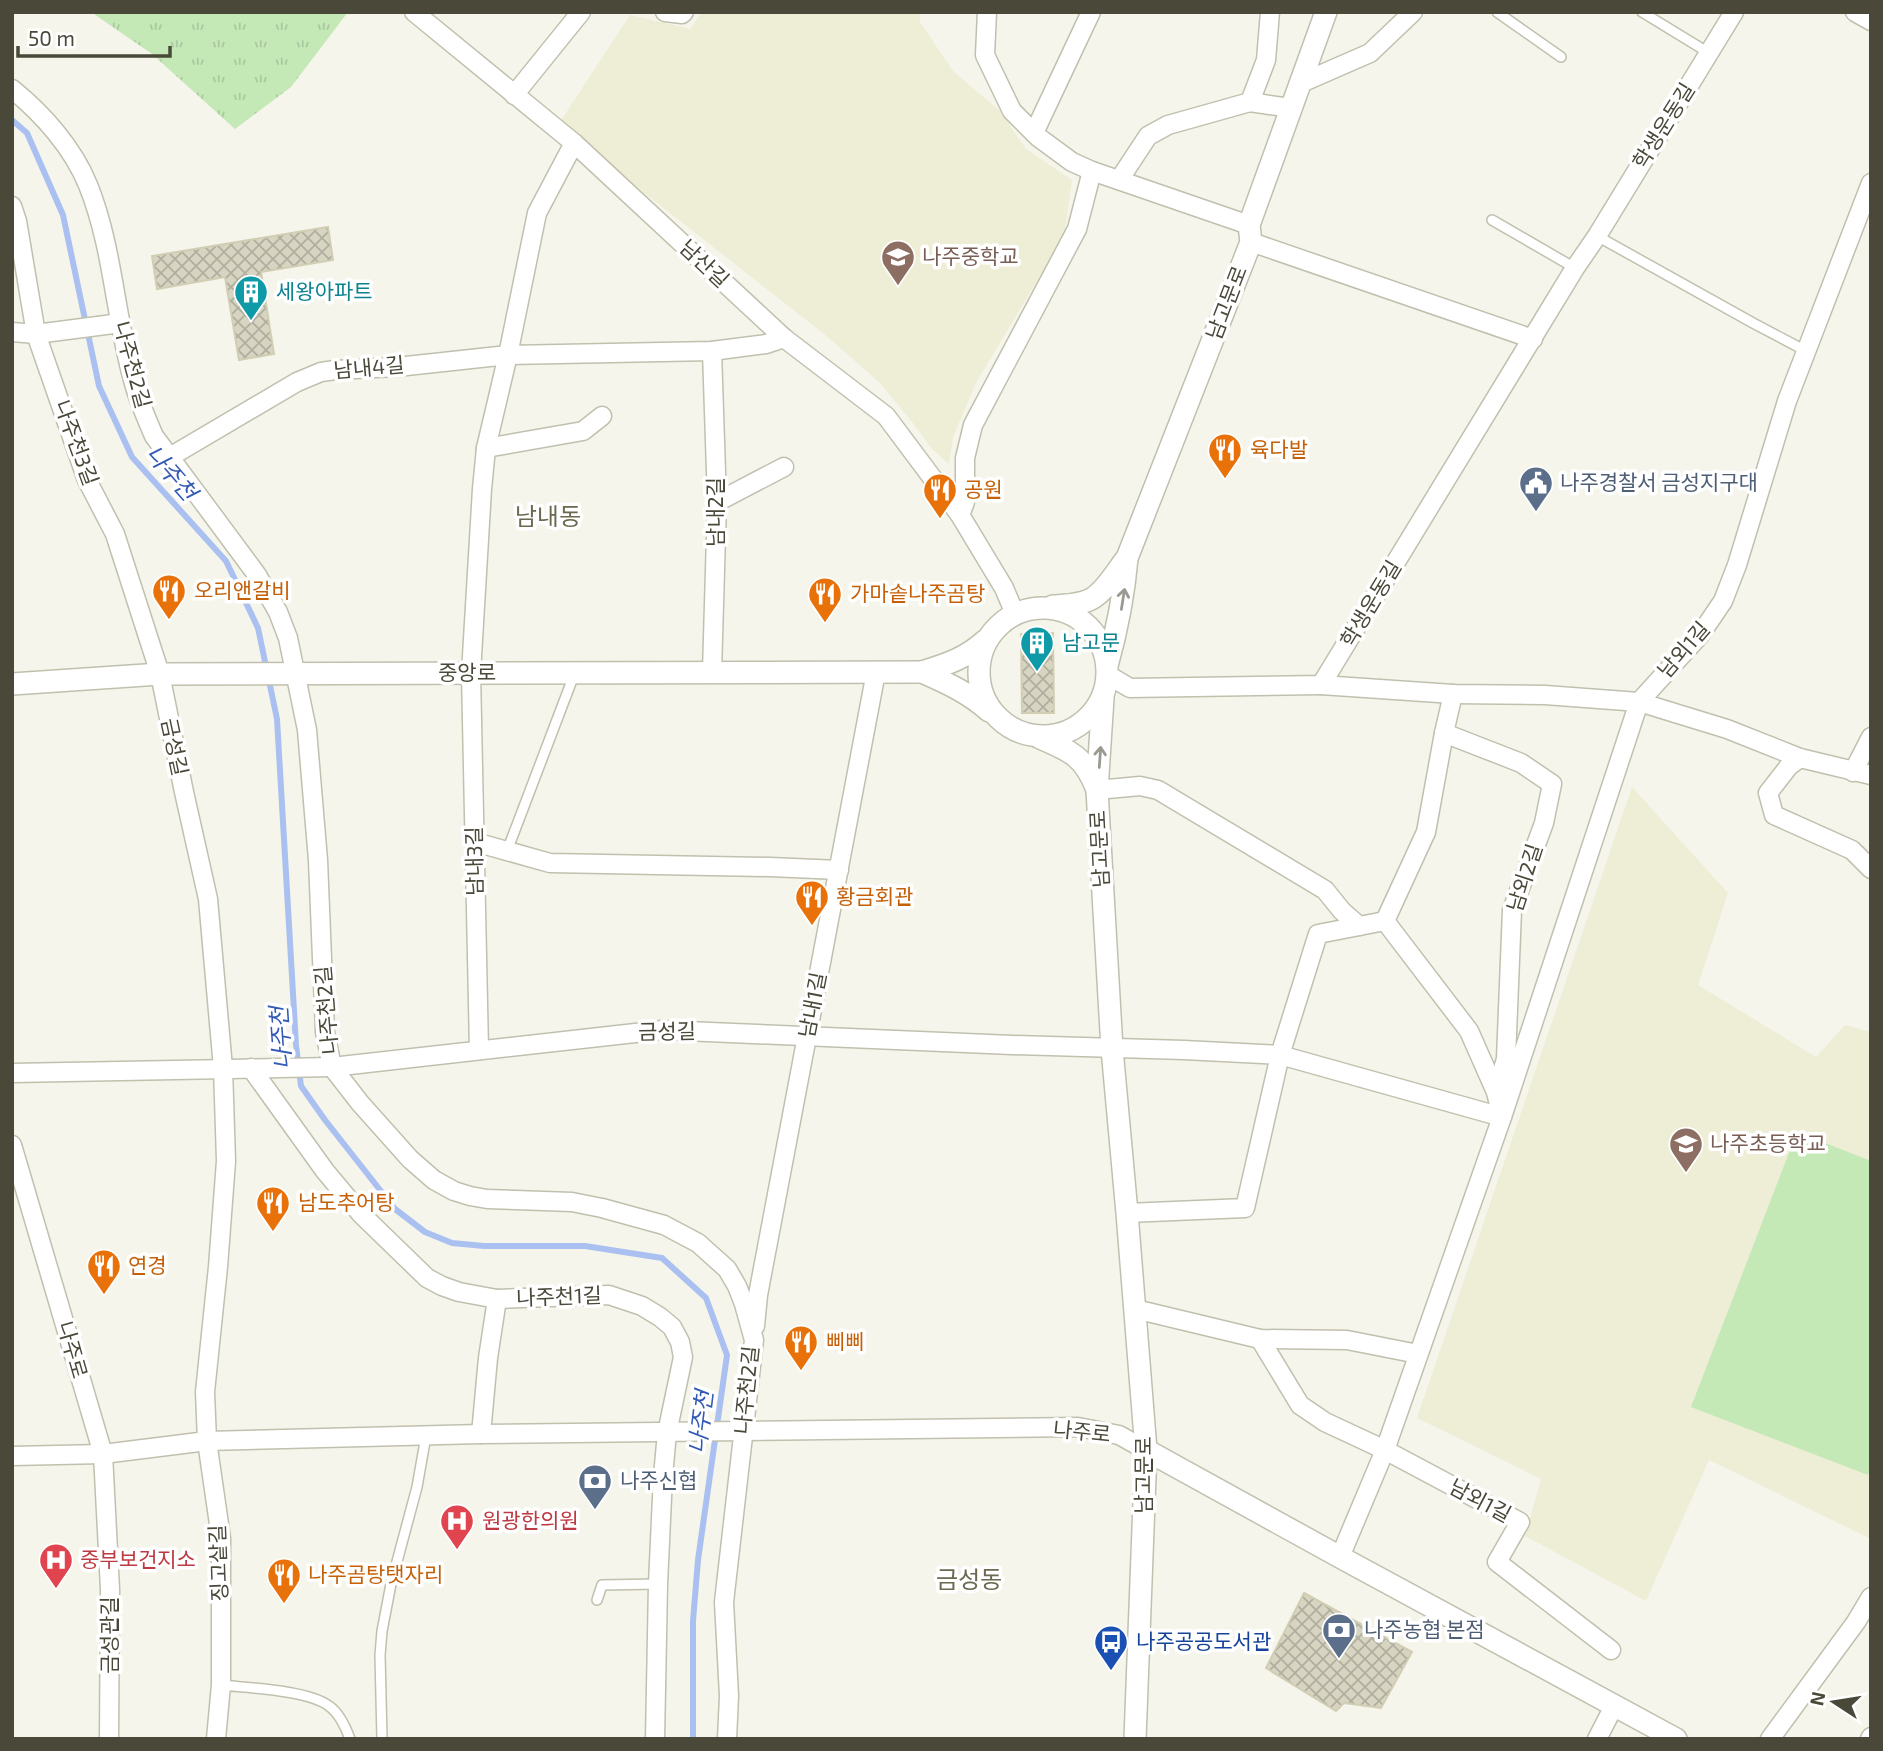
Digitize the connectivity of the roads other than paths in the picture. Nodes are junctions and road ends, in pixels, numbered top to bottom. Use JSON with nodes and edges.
{"nodes":[{"id":1,"x":414,"y":12,"type":"edge"},
{"id":2,"x":580,"y":12,"type":"edge"},
{"id":3,"x":665,"y":12,"type":"edge"},
{"id":4,"x":684,"y":12,"type":"edge"},
{"id":5,"x":987,"y":12,"type":"edge"},
{"id":6,"x":1091,"y":12,"type":"edge"},
{"id":7,"x":1270,"y":12,"type":"edge"},
{"id":8,"x":1326,"y":12,"type":"edge"},
{"id":9,"x":1413,"y":12,"type":"edge"},
{"id":10,"x":1497,"y":12,"type":"edge"},
{"id":11,"x":1642,"y":12,"type":"edge"},
{"id":12,"x":1734,"y":12,"type":"edge"},
{"id":13,"x":1855,"y":12,"type":"edge"},
{"id":14,"x":1871,"y":20,"type":"edge"},
{"id":15,"x":1709,"y":53,"type":"junction"},
{"id":16,"x":1561,"y":57,"type":"dead end"},
{"id":17,"x":1299,"y":84,"type":"junction"},
{"id":18,"x":12,"y":89,"type":"edge"},
{"id":19,"x":514,"y":95,"type":"junction"},
{"id":20,"x":1250,"y":102,"type":"junction"},
{"id":21,"x":1290,"y":108,"type":"junction"},
{"id":22,"x":1034,"y":133,"type":"junction"},
{"id":23,"x":574,"y":143,"type":"junction"},
{"id":24,"x":1092,"y":171,"type":"junction"},
{"id":25,"x":1119,"y":180,"type":"junction"},
{"id":26,"x":1871,"y":183,"type":"edge"},
{"id":27,"x":12,"y":206,"type":"edge"},
{"id":28,"x":1492,"y":220,"type":"dead end"},
{"id":29,"x":1250,"y":233,"type":"junction"},
{"id":30,"x":1597,"y":236,"type":"junction"},
{"id":31,"x":18,"y":260,"type":"edge"},
{"id":32,"x":1574,"y":268,"type":"junction"},
{"id":33,"x":121,"y":323,"type":"junction"},
{"id":34,"x":12,"y":332,"type":"edge"},
{"id":35,"x":36,"y":334,"type":"junction"},
{"id":36,"x":783,"y":338,"type":"junction"},
{"id":37,"x":1533,"y":339,"type":"junction"},
{"id":38,"x":712,"y":351,"type":"junction"},
{"id":39,"x":1806,"y":351,"type":"junction"},
{"id":40,"x":508,"y":355,"type":"junction"},
{"id":41,"x":602,"y":416,"type":"dead end"},
{"id":42,"x":486,"y":448,"type":"junction"},
{"id":43,"x":168,"y":458,"type":"junction"},
{"id":44,"x":784,"y":467,"type":"dead end"},
{"id":45,"x":717,"y":502,"type":"junction"},
{"id":46,"x":960,"y":515,"type":"junction"},
{"id":47,"x":1127,"y":558,"type":"junction"},
{"id":48,"x":1041,"y":607,"type":"junction"},
{"id":49,"x":1015,"y":614,"type":"junction"},
{"id":50,"x":986,"y":640,"type":"junction"},
{"id":51,"x":876,"y":671,"type":"junction"},
{"id":52,"x":712,"y":672,"type":"junction"},
{"id":53,"x":922,"y":672,"type":"junction"},
{"id":54,"x":292,"y":673,"type":"junction"},
{"id":55,"x":471,"y":673,"type":"junction"},
{"id":56,"x":575,"y":673,"type":"junction"},
{"id":57,"x":160,"y":674,"type":"junction"},
{"id":58,"x":1106,"y":679,"type":"junction"},
{"id":59,"x":12,"y":684,"type":"edge"},
{"id":60,"x":1321,"y":685,"type":"junction"},
{"id":61,"x":1453,"y":694,"type":"junction"},
{"id":62,"x":1639,"y":702,"type":"junction"},
{"id":63,"x":1000,"y":721,"type":"junction"},
{"id":64,"x":1444,"y":733,"type":"junction"},
{"id":65,"x":1038,"y":737,"type":"junction"},
{"id":66,"x":1871,"y":737,"type":"edge"},
{"id":67,"x":1800,"y":758,"type":"junction"},
{"id":68,"x":1862,"y":774,"type":"edge"},
{"id":69,"x":1097,"y":790,"type":"junction"},
{"id":70,"x":475,"y":842,"type":"junction"},
{"id":71,"x":507,"y":851,"type":"junction"},
{"id":72,"x":1871,"y":869,"type":"edge"},
{"id":73,"x":839,"y":870,"type":"junction"},
{"id":74,"x":1385,"y":921,"type":"junction"},
{"id":75,"x":1359,"y":926,"type":"junction"},
{"id":76,"x":807,"y":1036,"type":"junction"},
{"id":77,"x":1112,"y":1049,"type":"junction"},
{"id":78,"x":479,"y":1050,"type":"junction"},
{"id":79,"x":1280,"y":1055,"type":"junction"},
{"id":80,"x":332,"y":1067,"type":"junction"},
{"id":81,"x":223,"y":1068,"type":"junction"},
{"id":82,"x":250,"y":1068,"type":"junction"},
{"id":83,"x":12,"y":1073,"type":"edge"},
{"id":84,"x":1496,"y":1092,"type":"junction"},
{"id":85,"x":1502,"y":1117,"type":"junction"},
{"id":86,"x":12,"y":1145,"type":"edge"},
{"id":87,"x":1127,"y":1213,"type":"junction"},
{"id":88,"x":497,"y":1299,"type":"junction"},
{"id":89,"x":1135,"y":1309,"type":"junction"},
{"id":90,"x":1260,"y":1339,"type":"junction"},
{"id":91,"x":754,"y":1340,"type":"junction"},
{"id":92,"x":1418,"y":1354,"type":"junction"},
{"id":93,"x":738,"y":1430,"type":"junction"},
{"id":94,"x":670,"y":1432,"type":"junction"},
{"id":95,"x":481,"y":1434,"type":"junction"},
{"id":96,"x":425,"y":1436,"type":"junction"},
{"id":97,"x":207,"y":1441,"type":"junction"},
{"id":98,"x":1146,"y":1450,"type":"junction"},
{"id":99,"x":1385,"y":1450,"type":"junction"},
{"id":100,"x":103,"y":1454,"type":"junction"},
{"id":101,"x":12,"y":1456,"type":"edge"},
{"id":102,"x":1340,"y":1558,"type":"junction"},
{"id":103,"x":658,"y":1584,"type":"junction"},
{"id":104,"x":1871,"y":1597,"type":"edge"},
{"id":105,"x":597,"y":1600,"type":"dead end"},
{"id":106,"x":1611,"y":1650,"type":"dead end"},
{"id":107,"x":221,"y":1685,"type":"junction"},
{"id":108,"x":1614,"y":1706,"type":"junction"},
{"id":109,"x":109,"y":1739,"type":"edge"},
{"id":110,"x":216,"y":1739,"type":"edge"},
{"id":111,"x":350,"y":1739,"type":"edge"},
{"id":112,"x":382,"y":1739,"type":"edge"},
{"id":113,"x":654,"y":1739,"type":"edge"},
{"id":114,"x":727,"y":1739,"type":"edge"},
{"id":115,"x":1135,"y":1739,"type":"edge"},
{"id":116,"x":1597,"y":1739,"type":"edge"},
{"id":117,"x":1676,"y":1739,"type":"edge"},
{"id":118,"x":1770,"y":1739,"type":"edge"}],
"edges":[{"from":1,"to":19,"type":"street","name":"남산길"},
{"from":2,"to":19,"type":"street"},
{"from":3,"to":4,"type":"street"},
{"from":5,"to":22,"type":"street"},
{"from":6,"to":22,"type":"street"},
{"from":7,"to":20,"type":"street"},
{"from":8,"to":17,"type":"street","name":"남고문로"},
{"from":9,"to":17,"type":"street"},
{"from":10,"to":16,"type":"lane"},
{"from":11,"to":15,"type":"lane"},
{"from":12,"to":15,"type":"street","name":"학생운동길"},
{"from":13,"to":14,"type":"street"},
{"from":15,"to":30,"type":"street","name":"학생운동길"},
{"from":17,"to":21,"type":"street","name":"남고문로"},
{"from":18,"to":33,"type":"street","name":"나주천2길"},
{"from":19,"to":23,"type":"street","name":"남산길"},
{"from":20,"to":21,"type":"street"},
{"from":20,"to":25,"type":"street"},
{"from":21,"to":29,"type":"street","name":"남고문로"},
{"from":22,"to":24,"type":"street"},
{"from":23,"to":36,"type":"street","name":"남산길"},
{"from":23,"to":40,"type":"street"},
{"from":24,"to":25,"type":"street"},
{"from":24,"to":46,"type":"street"},
{"from":25,"to":29,"type":"street"},
{"from":26,"to":39,"type":"street","name":"남외1길"},
{"from":27,"to":31,"type":"street","name":"나주천3길"},
{"from":28,"to":32,"type":"lane"},
{"from":29,"to":37,"type":"street"},
{"from":29,"to":47,"type":"street","name":"남고문로"},
{"from":30,"to":32,"type":"street","name":"학생운동길"},
{"from":30,"to":39,"type":"lane"},
{"from":31,"to":35,"type":"street","name":"나주천3길"},
{"from":32,"to":37,"type":"street","name":"학생운동길"},
{"from":33,"to":35,"type":"street"},
{"from":33,"to":43,"type":"street","name":"나주천2길"},
{"from":34,"to":35,"type":"street"},
{"from":35,"to":57,"type":"street","name":"나주천3길"},
{"from":36,"to":38,"type":"street","name":"남내4길"},
{"from":36,"to":46,"type":"street","name":"남산길"},
{"from":37,"to":60,"type":"street","name":"학생운동길"},
{"from":38,"to":40,"type":"street","name":"남내4길"},
{"from":38,"to":45,"type":"street","name":"남내2길"},
{"from":39,"to":62,"type":"street","name":"남외1길"},
{"from":40,"to":42,"type":"street"},
{"from":40,"to":43,"type":"street","name":"남내4길"},
{"from":41,"to":42,"type":"street"},
{"from":42,"to":55,"type":"street"},
{"from":43,"to":54,"type":"street","name":"나주천2길"},
{"from":44,"to":45,"type":"street"},
{"from":45,"to":52,"type":"street","name":"남내2길"},
{"from":46,"to":49,"type":"street","name":"남산길"},
{"from":47,"to":48,"type":"street"},
{"from":58,"to":47,"type":"street","one_way":true},
{"from":48,"to":49,"type":"street"},
{"from":48,"to":58,"type":"street"},
{"from":49,"to":50,"type":"street"},
{"from":50,"to":53,"type":"street"},
{"from":50,"to":63,"type":"street"},
{"from":51,"to":52,"type":"street","name":"중앙로"},
{"from":51,"to":53,"type":"street","name":"중앙로"},
{"from":51,"to":73,"type":"street","name":"남내1길"},
{"from":52,"to":56,"type":"street","name":"중앙로"},
{"from":53,"to":63,"type":"street"},
{"from":54,"to":55,"type":"street","name":"중앙로"},
{"from":54,"to":57,"type":"street","name":"중앙로"},
{"from":54,"to":80,"type":"street","name":"나주천2길"},
{"from":55,"to":56,"type":"street","name":"중앙로"},
{"from":55,"to":70,"type":"street","name":"남내3길"},
{"from":56,"to":71,"type":"lane","name":"남내3길"},
{"from":57,"to":59,"type":"street","name":"중앙로"},
{"from":57,"to":81,"type":"street","name":"금성길"},
{"from":58,"to":60,"type":"street"},
{"from":58,"to":65,"type":"street"},
{"from":69,"to":58,"type":"street","one_way":true},
{"from":60,"to":61,"type":"street"},
{"from":61,"to":62,"type":"street"},
{"from":61,"to":64,"type":"street"},
{"from":62,"to":67,"type":"street"},
{"from":62,"to":85,"type":"street","name":"남외1길"},
{"from":63,"to":65,"type":"street"},
{"from":64,"to":74,"type":"street"},
{"from":64,"to":84,"type":"street","name":"남외2길"},
{"from":65,"to":69,"type":"street"},
{"from":66,"to":68,"type":"street"},
{"from":67,"to":68,"type":"street"},
{"from":67,"to":72,"type":"street"},
{"from":69,"to":75,"type":"street","name":"남고문로"},
{"from":69,"to":77,"type":"street","name":"남고문로"},
{"from":70,"to":71,"type":"street"},
{"from":70,"to":78,"type":"street","name":"남내3길"},
{"from":71,"to":73,"type":"street"},
{"from":73,"to":76,"type":"street","name":"남내1길"},
{"from":74,"to":75,"type":"street"},
{"from":74,"to":84,"type":"street"},
{"from":75,"to":79,"type":"street"},
{"from":76,"to":77,"type":"street","name":"금성길"},
{"from":76,"to":78,"type":"street","name":"금성길"},
{"from":76,"to":91,"type":"street","name":"남내1길"},
{"from":77,"to":79,"type":"street"},
{"from":77,"to":87,"type":"street","name":"남고문로"},
{"from":78,"to":80,"type":"street","name":"금성길"},
{"from":79,"to":85,"type":"street"},
{"from":79,"to":87,"type":"street"},
{"from":80,"to":82,"type":"street","name":"금성길"},
{"from":80,"to":91,"type":"street","name":"나주천2길"},
{"from":81,"to":82,"type":"street","name":"금성길"},
{"from":81,"to":83,"type":"street","name":"금성길"},
{"from":81,"to":97,"type":"street"},
{"from":82,"to":88,"type":"street","name":"나주천1길"},
{"from":84,"to":85,"type":"street"},
{"from":85,"to":92,"type":"street","name":"남외1길"},
{"from":86,"to":100,"type":"street","name":"나주로"},
{"from":87,"to":89,"type":"street","name":"남고문로"},
{"from":88,"to":94,"type":"street","name":"나주천1길"},
{"from":88,"to":95,"type":"street"},
{"from":89,"to":90,"type":"street"},
{"from":89,"to":98,"type":"street","name":"남고문로"},
{"from":90,"to":92,"type":"street"},
{"from":90,"to":99,"type":"street"},
{"from":91,"to":93,"type":"street","name":"나주천2길"},
{"from":92,"to":99,"type":"street","name":"남외1길"},
{"from":93,"to":94,"type":"street","name":"나주로"},
{"from":93,"to":98,"type":"street","name":"나주로"},
{"from":93,"to":114,"type":"street","name":"나주천2길"},
{"from":94,"to":95,"type":"street","name":"나주로"},
{"from":94,"to":103,"type":"street","name":"나주천1길"},
{"from":95,"to":96,"type":"street","name":"나주로"},
{"from":96,"to":97,"type":"street","name":"나주로"},
{"from":96,"to":112,"type":"lane"},
{"from":97,"to":100,"type":"street","name":"나주로"},
{"from":97,"to":107,"type":"street","name":"징고샅길"},
{"from":98,"to":102,"type":"street","name":"나주로"},
{"from":98,"to":115,"type":"street","name":"남고문로"},
{"from":99,"to":102,"type":"street","name":"남외1길"},
{"from":99,"to":106,"type":"street","name":"남외1길"},
{"from":100,"to":101,"type":"street"},
{"from":100,"to":109,"type":"street","name":"금성관길"},
{"from":102,"to":108,"type":"street","name":"나주로"},
{"from":103,"to":105,"type":"lane"},
{"from":103,"to":113,"type":"street","name":"나주천1길"},
{"from":104,"to":118,"type":"street"},
{"from":107,"to":110,"type":"street","name":"징고샅길"},
{"from":107,"to":111,"type":"lane"},
{"from":108,"to":116,"type":"street"},
{"from":108,"to":117,"type":"street","name":"나주로"}]}
